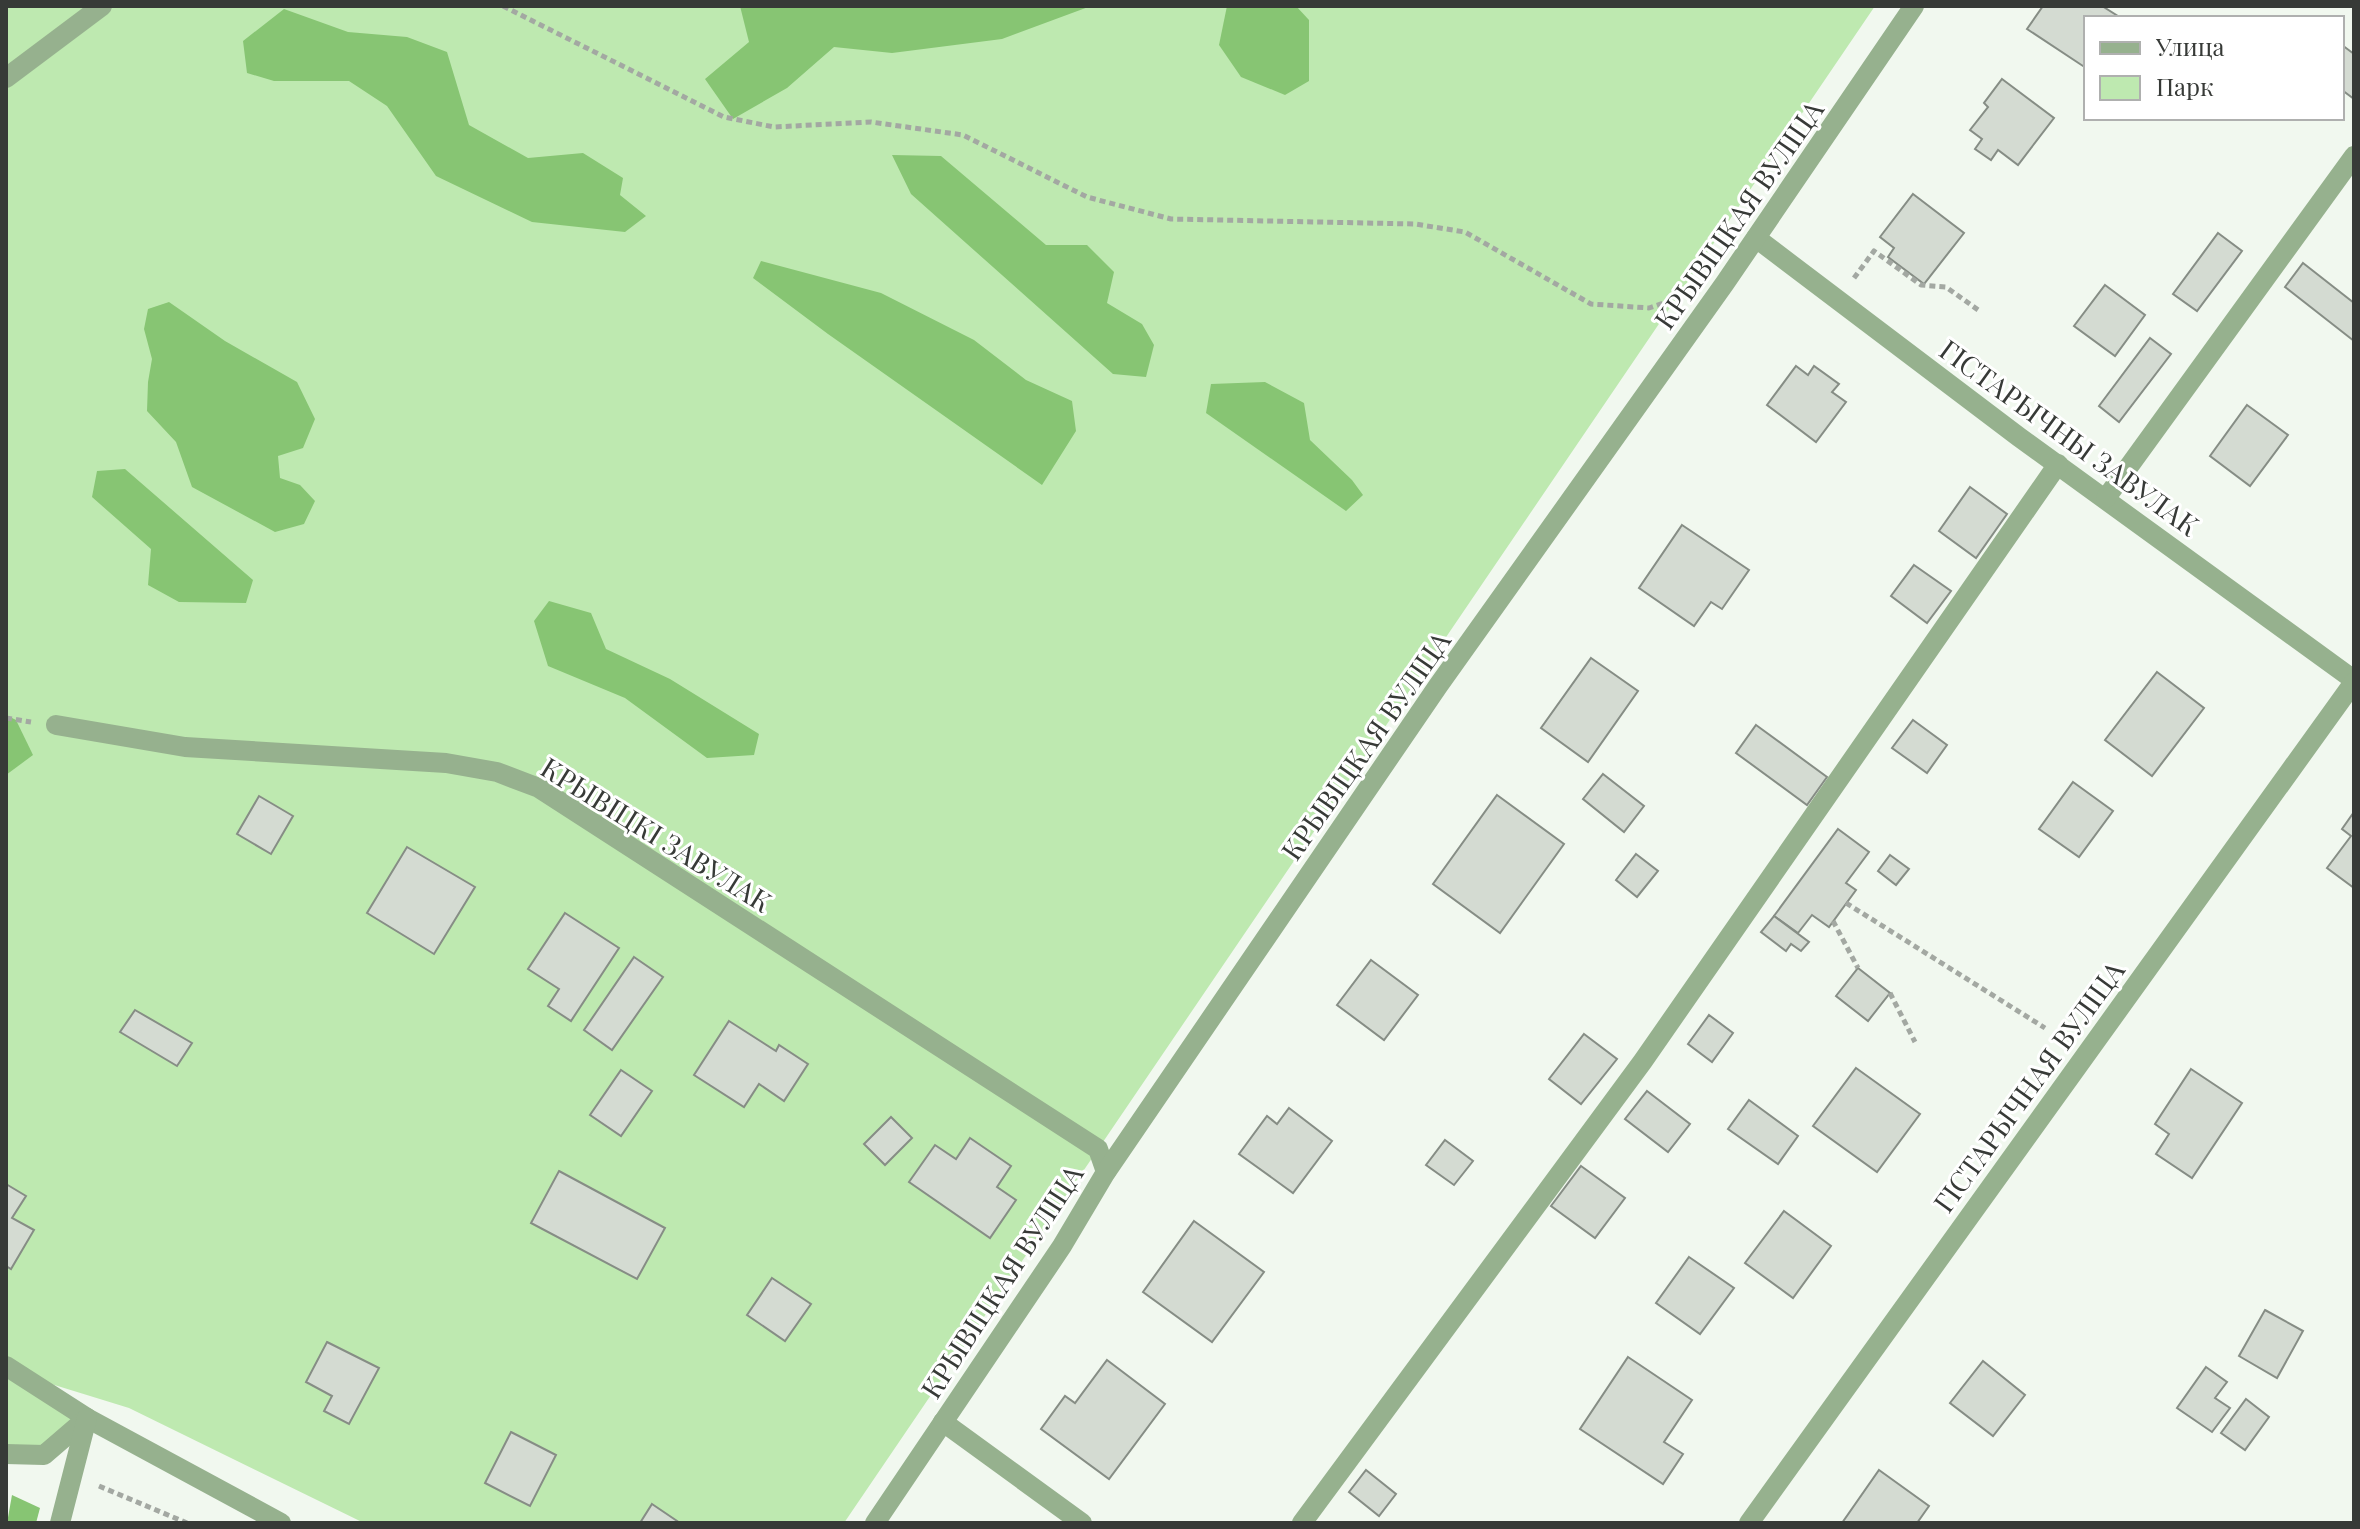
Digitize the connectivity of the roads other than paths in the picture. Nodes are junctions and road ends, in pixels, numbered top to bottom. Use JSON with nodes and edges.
{"nodes":[{"id":1,"x":102,"y":6,"type":"edge"},
{"id":2,"x":1914,"y":6,"type":"edge"},
{"id":3,"x":6,"y":78,"type":"edge"},
{"id":4,"x":2354,"y":156,"type":"edge"},
{"id":5,"x":1756,"y":238,"type":"junction"},
{"id":6,"x":2058,"y":464,"type":"junction"},
{"id":7,"x":2106,"y":498,"type":"junction"},
{"id":8,"x":2354,"y":681,"type":"edge"},
{"id":9,"x":56,"y":725,"type":"dead end"},
{"id":10,"x":1106,"y":1172,"type":"junction"},
{"id":11,"x":6,"y":1366,"type":"edge"},
{"id":12,"x":87,"y":1418,"type":"junction"},
{"id":13,"x":943,"y":1422,"type":"junction"},
{"id":14,"x":6,"y":1454,"type":"edge"},
{"id":15,"x":60,"y":1523,"type":"edge"},
{"id":16,"x":281,"y":1523,"type":"edge"},
{"id":17,"x":875,"y":1523,"type":"edge"},
{"id":18,"x":1082,"y":1523,"type":"edge"},
{"id":19,"x":1302,"y":1523,"type":"edge"},
{"id":20,"x":1749,"y":1523,"type":"edge"}],
"edges":[{"from":1,"to":3,"type":"street"},
{"from":2,"to":5,"type":"street","name":"КРЫВІЦКАЯ ВУЛІЦА"},
{"from":4,"to":7,"type":"street"},
{"from":5,"to":6,"type":"street","name":"ГІСТАРЫЧНЫ ЗАВУЛАК"},
{"from":5,"to":10,"type":"street","name":"КРЫВІЦКАЯ ВУЛІЦА"},
{"from":6,"to":7,"type":"street","name":"ГІСТАРЫЧНЫ ЗАВУЛАК"},
{"from":6,"to":19,"type":"street"},
{"from":7,"to":8,"type":"street","name":"ГІСТАРЫЧНЫ ЗАВУЛАК"},
{"from":8,"to":20,"type":"street","name":"ГІСТАРЫЧНАЯ ВУЛІЦА"},
{"from":9,"to":10,"type":"street","name":"КРЫВІЦКІ ЗАВУЛАК"},
{"from":10,"to":13,"type":"street","name":"КРЫВІЦКАЯ ВУЛІЦА"},
{"from":11,"to":12,"type":"street"},
{"from":12,"to":14,"type":"street"},
{"from":12,"to":15,"type":"street"},
{"from":12,"to":16,"type":"street"},
{"from":13,"to":17,"type":"street","name":"КРЫВІЦКАЯ ВУЛІЦА"},
{"from":13,"to":18,"type":"street"}]}
